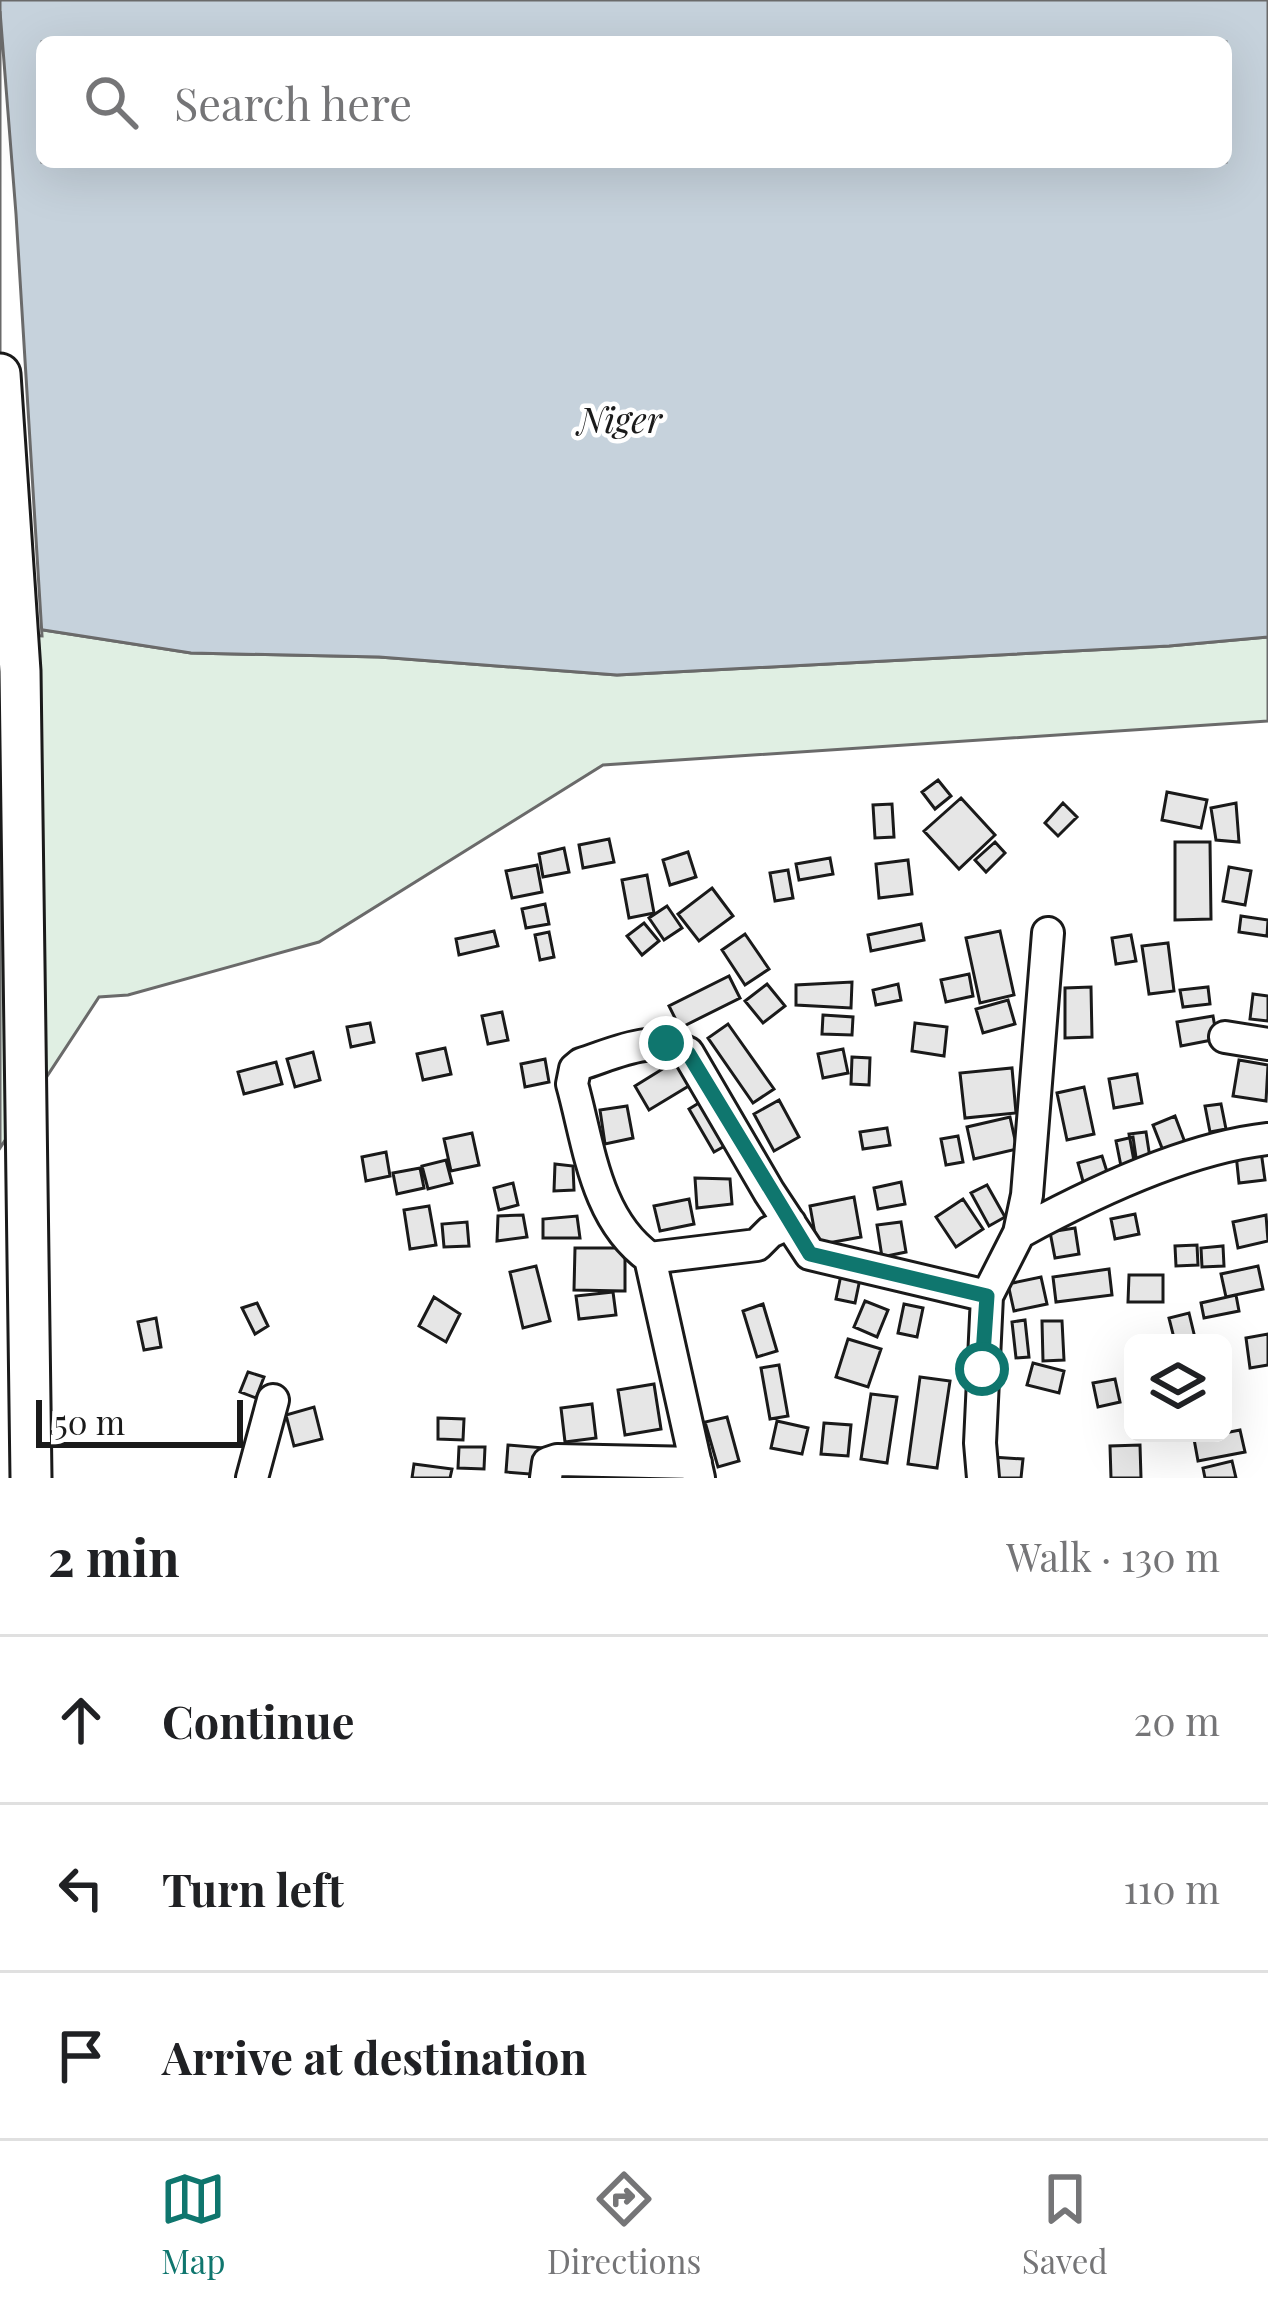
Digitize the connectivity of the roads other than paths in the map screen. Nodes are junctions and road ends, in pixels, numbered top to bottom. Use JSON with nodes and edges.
{"nodes":[{"id":1,"x":0,"y":374,"type":"edge"},
{"id":2,"x":1048,"y":933,"type":"dead end"},
{"id":3,"x":1225,"y":1037,"type":"dead end"},
{"id":4,"x":1268,"y":1044,"type":"edge"},
{"id":5,"x":1268,"y":1138,"type":"edge"},
{"id":6,"x":790,"y":1223,"type":"junction"},
{"id":7,"x":1019,"y":1233,"type":"junction"},
{"id":8,"x":650,"y":1258,"type":"junction"},
{"id":9,"x":987,"y":1296,"type":"junction"},
{"id":10,"x":273,"y":1400,"type":"dead end"},
{"id":11,"x":697,"y":1470,"type":"edge"},
{"id":12,"x":32,"y":1478,"type":"edge"},
{"id":13,"x":252,"y":1478,"type":"edge"},
{"id":14,"x":546,"y":1478,"type":"edge"},
{"id":15,"x":983,"y":1478,"type":"edge"}],
"edges":[{"from":1,"to":12,"type":"main road"},
{"from":2,"to":7,"type":"street"},
{"from":3,"to":4,"type":"street"},
{"from":5,"to":7,"type":"street"},
{"from":6,"to":8,"type":"street"},
{"from":6,"to":8,"type":"street"},
{"from":6,"to":9,"type":"street"},
{"from":7,"to":9,"type":"street"},
{"from":8,"to":11,"type":"street"},
{"from":9,"to":15,"type":"street"},
{"from":10,"to":13,"type":"street"},
{"from":11,"to":14,"type":"street"}]}
